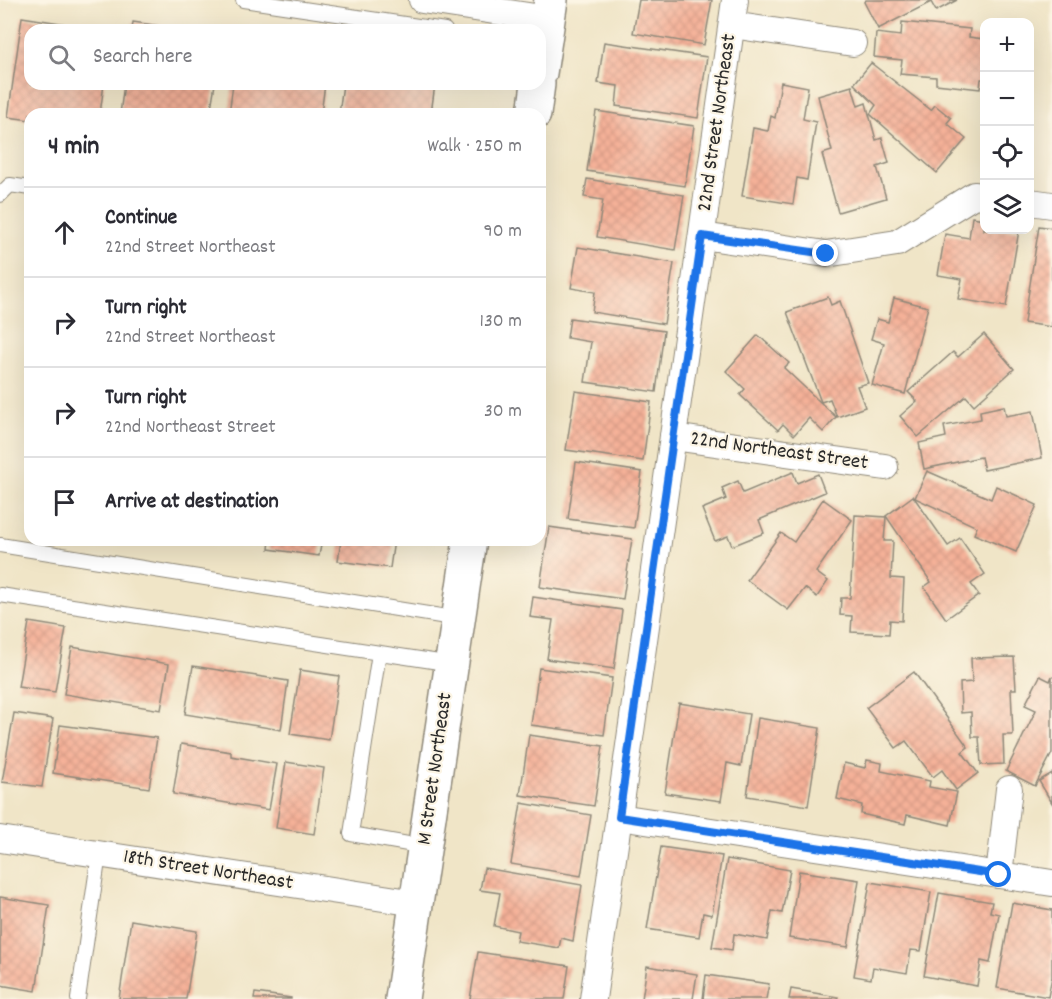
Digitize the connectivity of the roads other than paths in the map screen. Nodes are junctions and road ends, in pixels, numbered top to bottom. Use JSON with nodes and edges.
{"nodes":[{"id":1,"x":243,"y":0,"type":"edge"},
{"id":2,"x":422,"y":0,"type":"edge"},
{"id":3,"x":735,"y":0,"type":"edge"},
{"id":4,"x":549,"y":9,"type":"edge"},
{"id":5,"x":405,"y":24,"type":"edge"},
{"id":6,"x":732,"y":25,"type":"junction"},
{"id":7,"x":546,"y":30,"type":"edge"},
{"id":8,"x":853,"y":43,"type":"dead end"},
{"id":9,"x":537,"y":90,"type":"edge"},
{"id":10,"x":535,"y":108,"type":"edge"},
{"id":11,"x":24,"y":187,"type":"edge"},
{"id":12,"x":0,"y":195,"type":"edge"},
{"id":13,"x":980,"y":196,"type":"edge"},
{"id":14,"x":1034,"y":203,"type":"edge"},
{"id":15,"x":1052,"y":205,"type":"edge"},
{"id":16,"x":702,"y":236,"type":"junction"},
{"id":17,"x":673,"y":437,"type":"junction"},
{"id":18,"x":885,"y":467,"type":"dead end"},
{"id":19,"x":0,"y":545,"type":"edge"},
{"id":20,"x":469,"y":546,"type":"edge"},
{"id":21,"x":0,"y":595,"type":"edge"},
{"id":22,"x":459,"y":619,"type":"junction"},
{"id":23,"x":379,"y":653,"type":"junction"},
{"id":24,"x":452,"y":664,"type":"junction"},
{"id":25,"x":1009,"y":789,"type":"dead end"},
{"id":26,"x":619,"y":817,"type":"junction"},
{"id":27,"x":0,"y":838,"type":"edge"},
{"id":28,"x":424,"y":847,"type":"junction"},
{"id":29,"x":99,"y":854,"type":"junction"},
{"id":30,"x":999,"y":875,"type":"junction"},
{"id":31,"x":1052,"y":883,"type":"edge"},
{"id":32,"x":416,"y":903,"type":"junction"},
{"id":33,"x":78,"y":999,"type":"edge"},
{"id":34,"x":402,"y":999,"type":"edge"},
{"id":35,"x":593,"y":999,"type":"edge"}],
"edges":[{"from":1,"to":5,"type":"lane"},
{"from":2,"to":4,"type":"street"},
{"from":3,"to":6,"type":"street","name":"22nd Street Northeast"},
{"from":4,"to":7,"type":"street"},
{"from":6,"to":8,"type":"street"},
{"from":6,"to":16,"type":"street","name":"22nd Street Northeast"},
{"from":9,"to":10,"type":"street"},
{"from":11,"to":12,"type":"lane"},
{"from":13,"to":16,"type":"street"},
{"from":14,"to":15,"type":"street"},
{"from":16,"to":17,"type":"street","name":"22nd Street Northeast"},
{"from":17,"to":18,"type":"street","name":"22nd Northeast Street"},
{"from":17,"to":26,"type":"street","name":"22nd Street Northeast"},
{"from":19,"to":22,"type":"lane"},
{"from":20,"to":22,"type":"street","name":"M Street Northeast"},
{"from":21,"to":23,"type":"lane"},
{"from":22,"to":24,"type":"street","name":"M Street Northeast"},
{"from":23,"to":24,"type":"lane"},
{"from":23,"to":28,"type":"lane"},
{"from":24,"to":28,"type":"street","name":"M Street Northeast"},
{"from":25,"to":30,"type":"street"},
{"from":26,"to":30,"type":"street"},
{"from":26,"to":35,"type":"street","name":"22nd Street Northeast"},
{"from":27,"to":29,"type":"street","name":"18th Street Northeast"},
{"from":28,"to":32,"type":"street","name":"M Street Northeast"},
{"from":29,"to":32,"type":"street","name":"18th Street Northeast"},
{"from":29,"to":33,"type":"lane"},
{"from":30,"to":31,"type":"street"},
{"from":32,"to":34,"type":"street","name":"M Street Northeast"}]}
